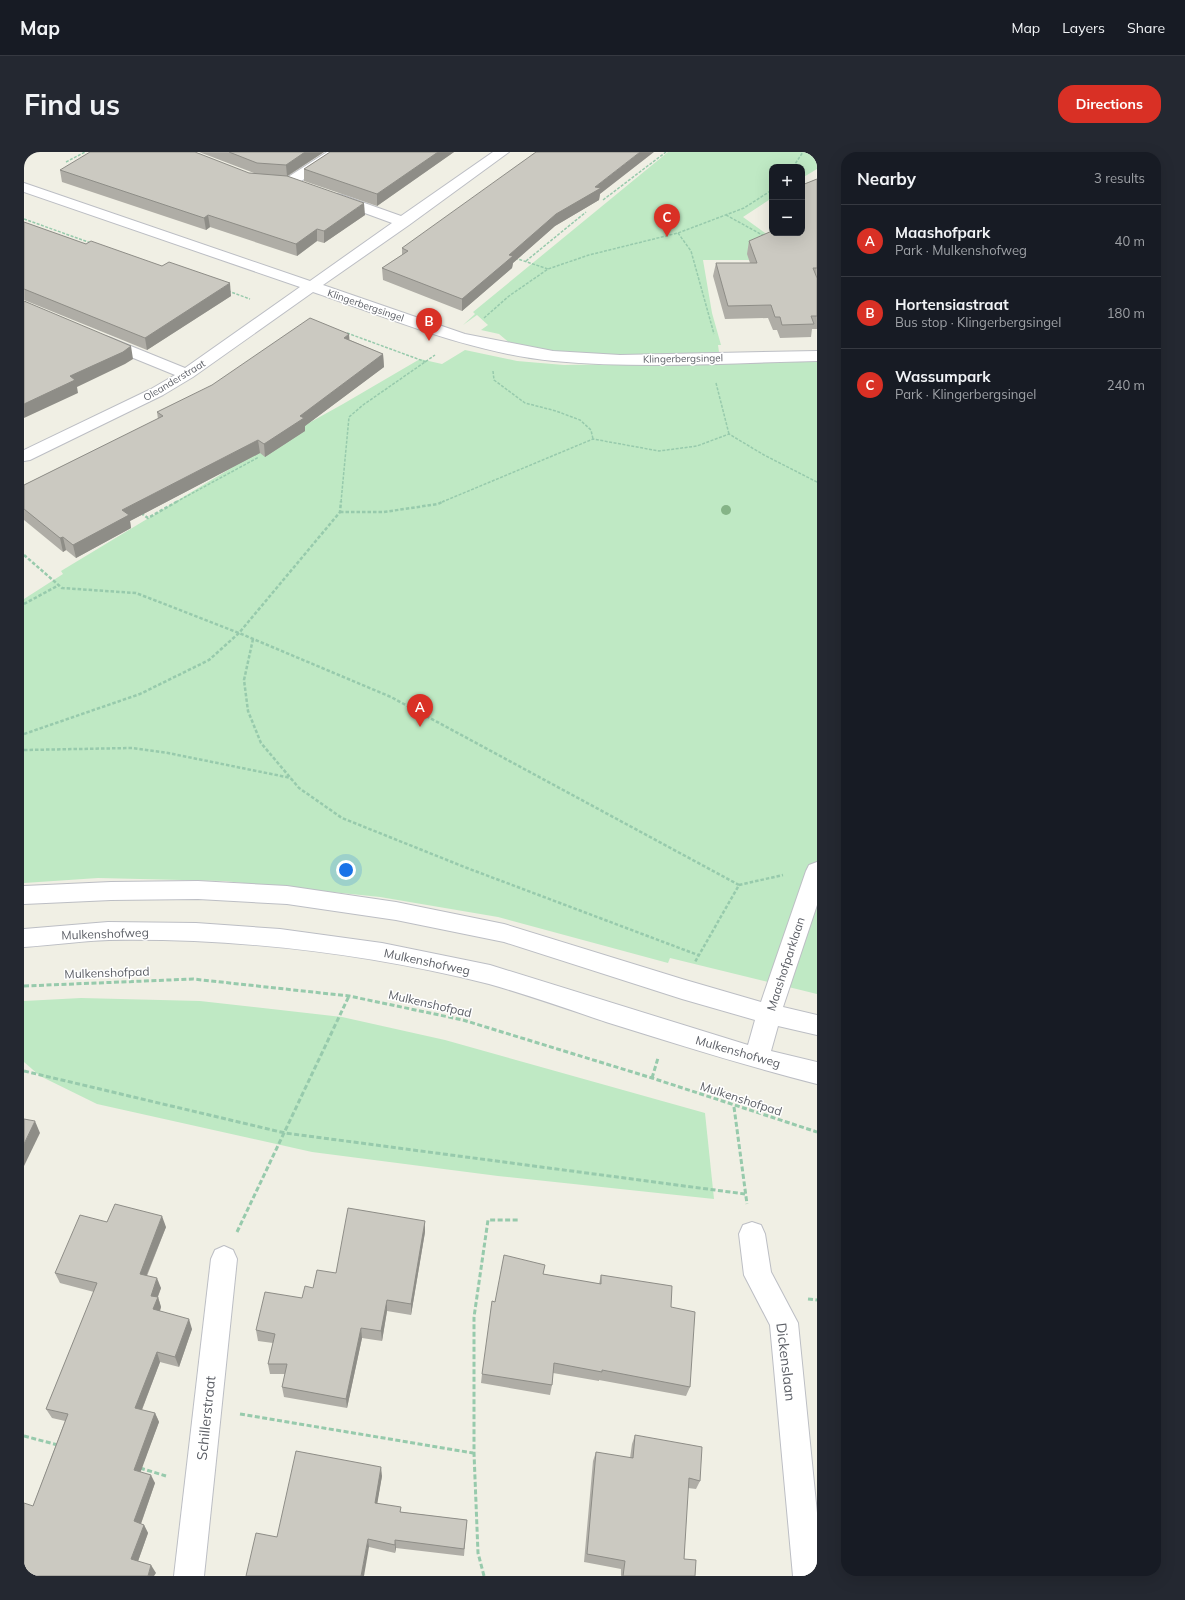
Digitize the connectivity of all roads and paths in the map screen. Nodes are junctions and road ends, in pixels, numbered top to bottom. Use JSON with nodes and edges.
{"nodes":[{"id":1,"x":85,"y":152,"type":"edge"},
{"id":2,"x":336,"y":152,"type":"edge"},
{"id":3,"x":502,"y":152,"type":"edge"},
{"id":4,"x":666,"y":152,"type":"edge"},
{"id":5,"x":803,"y":152,"type":"edge"},
{"id":6,"x":66,"y":162,"type":"dead end"},
{"id":7,"x":795,"y":164,"type":"edge"},
{"id":8,"x":24,"y":187,"type":"edge"},
{"id":9,"x":305,"y":187,"type":"edge"},
{"id":10,"x":769,"y":192,"type":"edge"},
{"id":11,"x":326,"y":194,"type":"edge"},
{"id":12,"x":604,"y":200,"type":"dead end"},
{"id":13,"x":586,"y":212,"type":"edge"},
{"id":14,"x":726,"y":215,"type":"junction"},
{"id":15,"x":24,"y":219,"type":"edge"},
{"id":16,"x":404,"y":222,"type":"junction"},
{"id":17,"x":678,"y":233,"type":"junction"},
{"id":18,"x":768,"y":238,"type":"edge"},
{"id":19,"x":94,"y":244,"type":"edge"},
{"id":20,"x":511,"y":256,"type":"edge"},
{"id":21,"x":526,"y":261,"type":"junction"},
{"id":22,"x":548,"y":269,"type":"junction"},
{"id":23,"x":313,"y":286,"type":"junction"},
{"id":24,"x":222,"y":289,"type":"edge"},
{"id":25,"x":280,"y":310,"type":"junction"},
{"id":26,"x":346,"y":333,"type":"edge"},
{"id":27,"x":92,"y":335,"type":"edge"},
{"id":28,"x":461,"y":338,"type":"junction"},
{"id":29,"x":506,"y":348,"type":"junction"},
{"id":30,"x":817,"y":356,"type":"edge"},
{"id":31,"x":709,"y":358,"type":"junction"},
{"id":32,"x":426,"y":362,"type":"junction"},
{"id":33,"x":187,"y":374,"type":"junction"},
{"id":34,"x":729,"y":434,"type":"junction"},
{"id":35,"x":593,"y":439,"type":"junction"},
{"id":36,"x":24,"y":456,"type":"edge"},
{"id":37,"x":259,"y":457,"type":"edge"},
{"id":38,"x":817,"y":482,"type":"edge"},
{"id":39,"x":136,"y":509,"type":"edge"},
{"id":40,"x":340,"y":512,"type":"junction"},
{"id":41,"x":24,"y":555,"type":"edge"},
{"id":42,"x":59,"y":585,"type":"junction"},
{"id":43,"x":24,"y":604,"type":"edge"},
{"id":44,"x":239,"y":633,"type":"junction"},
{"id":45,"x":253,"y":639,"type":"junction"},
{"id":46,"x":24,"y":734,"type":"edge"},
{"id":47,"x":24,"y":750,"type":"edge"},
{"id":48,"x":291,"y":778,"type":"junction"},
{"id":49,"x":817,"y":871,"type":"edge"},
{"id":50,"x":786,"y":875,"type":"dead end"},
{"id":51,"x":739,"y":885,"type":"junction"},
{"id":52,"x":24,"y":895,"type":"edge"},
{"id":53,"x":24,"y":938,"type":"edge"},
{"id":54,"x":698,"y":955,"type":"junction"},
{"id":55,"x":26,"y":986,"type":"edge"},
{"id":56,"x":682,"y":989,"type":"junction"},
{"id":57,"x":24,"y":990,"type":"edge"},
{"id":58,"x":349,"y":996,"type":"junction"},
{"id":59,"x":769,"y":1014,"type":"junction"},
{"id":60,"x":817,"y":1025,"type":"edge"},
{"id":61,"x":757,"y":1058,"type":"junction"},
{"id":62,"x":24,"y":1071,"type":"edge"},
{"id":63,"x":817,"y":1073,"type":"edge"},
{"id":64,"x":734,"y":1107,"type":"junction"},
{"id":65,"x":817,"y":1132,"type":"edge"},
{"id":66,"x":285,"y":1133,"type":"junction"},
{"id":67,"x":745,"y":1194,"type":"junction"},
{"id":68,"x":519,"y":1220,"type":"dead end"},
{"id":69,"x":752,"y":1234,"type":"joint"},
{"id":70,"x":224,"y":1259,"type":"joint"},
{"id":71,"x":207,"y":1409,"type":"junction"},
{"id":72,"x":24,"y":1436,"type":"edge"},
{"id":73,"x":62,"y":1446,"type":"edge"},
{"id":74,"x":474,"y":1453,"type":"junction"},
{"id":75,"x":138,"y":1468,"type":"edge"},
{"id":76,"x":199,"y":1485,"type":"junction"},
{"id":77,"x":189,"y":1576,"type":"edge"},
{"id":78,"x":484,"y":1576,"type":"edge"},
{"id":79,"x":808,"y":1576,"type":"edge"}],
"edges":[{"from":1,"to":6,"type":"path"},
{"from":2,"to":9,"type":"street"},
{"from":3,"to":16,"type":"street","name":"Oleanderstraat"},
{"from":4,"to":12,"type":"path"},
{"from":5,"to":7,"type":"path"},
{"from":8,"to":23,"type":"street","name":"Klingerbergsingel"},
{"from":10,"to":14,"type":"path"},
{"from":11,"to":16,"type":"street"},
{"from":13,"to":21,"type":"path"},
{"from":14,"to":17,"type":"path"},
{"from":14,"to":18,"type":"path"},
{"from":15,"to":19,"type":"path"},
{"from":16,"to":23,"type":"street","name":"Oleanderstraat"},
{"from":17,"to":22,"type":"path"},
{"from":17,"to":31,"type":"path"},
{"from":20,"to":21,"type":"path"},
{"from":21,"to":22,"type":"path"},
{"from":22,"to":28,"type":"path"},
{"from":23,"to":25,"type":"street","name":"Oleanderstraat"},
{"from":23,"to":28,"type":"street","name":"Klingerbergsingel"},
{"from":24,"to":25,"type":"path"},
{"from":25,"to":33,"type":"street","name":"Oleanderstraat"},
{"from":26,"to":32,"type":"path"},
{"from":27,"to":33,"type":"street"},
{"from":28,"to":29,"type":"street","name":"Klingerbergsingel"},
{"from":28,"to":32,"type":"path"},
{"from":29,"to":31,"type":"street","name":"Klingerbergsingel"},
{"from":29,"to":35,"type":"path"},
{"from":30,"to":31,"type":"street","name":"Klingerbergsingel"},
{"from":31,"to":34,"type":"path"},
{"from":32,"to":40,"type":"path"},
{"from":33,"to":36,"type":"street","name":"Oleanderstraat"},
{"from":34,"to":35,"type":"path"},
{"from":34,"to":38,"type":"path"},
{"from":35,"to":40,"type":"path"},
{"from":37,"to":39,"type":"path"},
{"from":40,"to":44,"type":"path"},
{"from":41,"to":42,"type":"path"},
{"from":42,"to":43,"type":"path"},
{"from":42,"to":44,"type":"path"},
{"from":44,"to":45,"type":"path"},
{"from":44,"to":46,"type":"path"},
{"from":45,"to":48,"type":"path"},
{"from":45,"to":51,"type":"path"},
{"from":47,"to":48,"type":"path"},
{"from":48,"to":54,"type":"path"},
{"from":49,"to":59,"type":"street","name":"Maashofparklaan"},
{"from":50,"to":51,"type":"path"},
{"from":51,"to":54,"type":"path"},
{"from":52,"to":56,"type":"street"},
{"from":53,"to":61,"type":"street","name":"Mulkenshofweg"},
{"from":54,"to":56,"type":"path"},
{"from":55,"to":57,"type":"path"},
{"from":55,"to":58,"type":"path","name":"Mulkenshofpad"},
{"from":56,"to":59,"type":"street"},
{"from":58,"to":64,"type":"path","name":"Mulkenshofpad"},
{"from":58,"to":66,"type":"path"},
{"from":59,"to":60,"type":"street"},
{"from":59,"to":61,"type":"street","name":"Maashofparklaan"},
{"from":61,"to":63,"type":"street","name":"Mulkenshofweg"},
{"from":62,"to":66,"type":"path"},
{"from":64,"to":65,"type":"path","name":"Mulkenshofpad"},
{"from":64,"to":67,"type":"path"},
{"from":66,"to":67,"type":"path"},
{"from":66,"to":70,"type":"path"},
{"from":67,"to":69,"type":"path"},
{"from":68,"to":74,"type":"path"},
{"from":69,"to":79,"type":"street","name":"Dickenslaan"},
{"from":70,"to":71,"type":"street","name":"Schillerstraat"},
{"from":71,"to":74,"type":"path"},
{"from":71,"to":76,"type":"street","name":"Schillerstraat"},
{"from":72,"to":73,"type":"path"},
{"from":74,"to":78,"type":"path"},
{"from":75,"to":76,"type":"path"},
{"from":76,"to":77,"type":"street","name":"Schillerstraat"}]}
